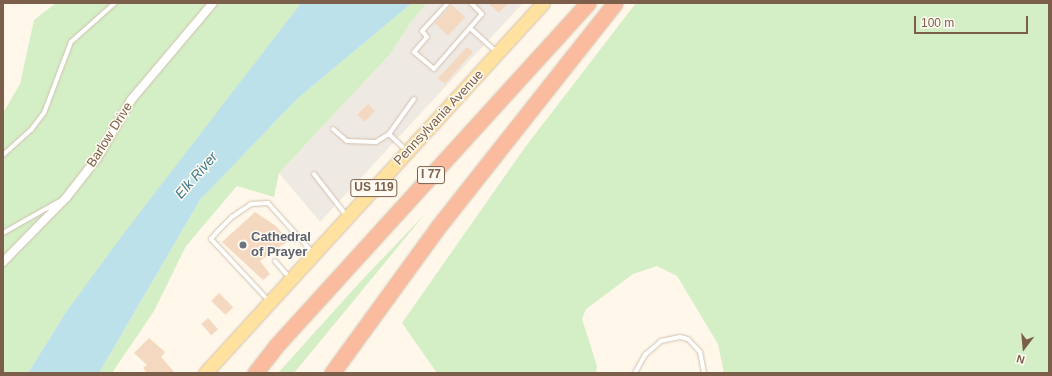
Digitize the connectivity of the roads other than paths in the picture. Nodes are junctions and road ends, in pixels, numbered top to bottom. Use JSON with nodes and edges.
{"nodes":[{"id":1,"x":115,"y":3,"type":"edge"},
{"id":2,"x":213,"y":3,"type":"edge"},
{"id":3,"x":448,"y":3,"type":"edge"},
{"id":4,"x":471,"y":3,"type":"edge"},
{"id":5,"x":588,"y":3,"type":"edge"},
{"id":6,"x":615,"y":3,"type":"edge"},
{"id":7,"x":538,"y":5,"type":"edge"},
{"id":8,"x":470,"y":28,"type":"junction"},
{"id":9,"x":498,"y":53,"type":"junction"},
{"id":10,"x":414,"y":99,"type":"dead end"},
{"id":11,"x":333,"y":129,"type":"dead end"},
{"id":12,"x":389,"y":134,"type":"junction"},
{"id":13,"x":408,"y":152,"type":"junction"},
{"id":14,"x":3,"y":155,"type":"edge"},
{"id":15,"x":314,"y":174,"type":"dead end"},
{"id":16,"x":66,"y":198,"type":"junction"},
{"id":17,"x":348,"y":217,"type":"junction"},
{"id":18,"x":3,"y":233,"type":"edge"},
{"id":19,"x":313,"y":254,"type":"junction"},
{"id":20,"x":274,"y":261,"type":"dead end"},
{"id":21,"x":3,"y":262,"type":"edge"},
{"id":22,"x":291,"y":279,"type":"junction"},
{"id":23,"x":269,"y":302,"type":"junction"},
{"id":24,"x":357,"y":337,"type":"junction"},
{"id":25,"x":275,"y":346,"type":"junction"},
{"id":26,"x":205,"y":373,"type":"edge"},
{"id":27,"x":246,"y":373,"type":"edge"},
{"id":28,"x":255,"y":373,"type":"edge"},
{"id":29,"x":329,"y":373,"type":"edge"},
{"id":30,"x":332,"y":373,"type":"edge"},
{"id":31,"x":635,"y":373,"type":"edge"},
{"id":32,"x":704,"y":373,"type":"edge"}],
"edges":[{"from":1,"to":14,"type":"lane"},
{"from":2,"to":16,"type":"street","name":"Barlow Drive"},
{"from":3,"to":8,"type":"lane"},
{"from":4,"to":8,"type":"lane"},
{"from":5,"to":25,"type":"highway","number":"I 77"},
{"from":6,"to":24,"type":"highway","number":"I 77"},
{"from":7,"to":9,"type":"main road","name":"Pennsylvania Avenue","number":"US 119"},
{"from":8,"to":9,"type":"lane"},
{"from":9,"to":13,"type":"main road","name":"Pennsylvania Avenue","number":"US 119"},
{"from":10,"to":12,"type":"lane"},
{"from":11,"to":12,"type":"lane"},
{"from":12,"to":13,"type":"lane"},
{"from":13,"to":17,"type":"main road","name":"Pennsylvania Avenue","number":"US 119"},
{"from":15,"to":17,"type":"lane"},
{"from":16,"to":18,"type":"lane"},
{"from":16,"to":21,"type":"street","name":"Barlow Drive"},
{"from":17,"to":19,"type":"main road","name":"Pennsylvania Avenue","number":"US 119"},
{"from":19,"to":22,"type":"main road","name":"Pennsylvania Avenue","number":"US 119"},
{"from":19,"to":23,"type":"lane"},
{"from":20,"to":22,"type":"lane"},
{"from":22,"to":23,"type":"main road","name":"Pennsylvania Avenue","number":"US 119"},
{"from":23,"to":26,"type":"main road","name":"Pennsylvania Avenue","number":"US 119"},
{"from":24,"to":29,"type":"highway"},
{"from":24,"to":30,"type":"highway","number":"I 77"},
{"from":25,"to":27,"type":"highway"},
{"from":25,"to":28,"type":"highway","number":"I 77"},
{"from":31,"to":32,"type":"lane"}]}
